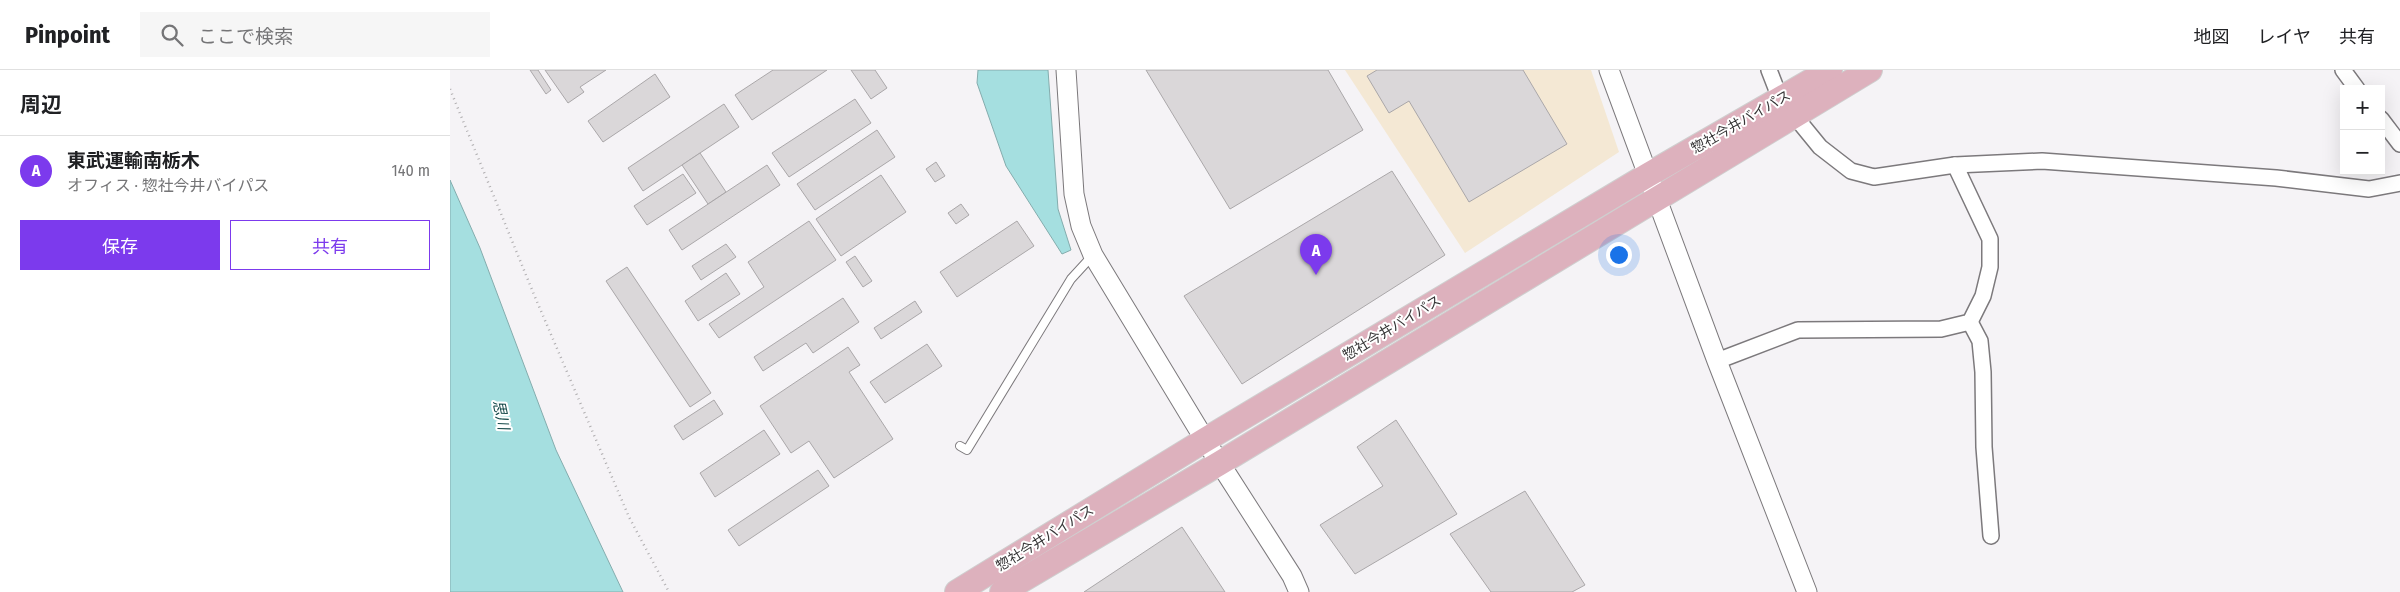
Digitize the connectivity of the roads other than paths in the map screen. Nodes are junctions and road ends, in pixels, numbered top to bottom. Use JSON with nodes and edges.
{"nodes":[{"id":1,"x":1066,"y":70,"type":"edge"},
{"id":2,"x":1609,"y":70,"type":"edge"},
{"id":3,"x":1769,"y":70,"type":"edge"},
{"id":4,"x":1830,"y":70,"type":"edge"},
{"id":5,"x":1870,"y":70,"type":"edge"},
{"id":6,"x":2343,"y":70,"type":"edge"},
{"id":7,"x":2354,"y":85,"type":"edge"},
{"id":8,"x":1776,"y":88,"type":"dead end"},
{"id":9,"x":1802,"y":125,"type":"dead end"},
{"id":10,"x":2385,"y":125,"type":"edge"},
{"id":11,"x":2400,"y":144,"type":"edge"},
{"id":12,"x":1955,"y":165,"type":"junction"},
{"id":13,"x":1648,"y":176,"type":"junction"},
{"id":14,"x":2400,"y":183,"type":"edge"},
{"id":15,"x":1657,"y":200,"type":"junction"},
{"id":16,"x":1093,"y":255,"type":"junction"},
{"id":17,"x":1970,"y":322,"type":"junction"},
{"id":18,"x":1717,"y":361,"type":"junction"},
{"id":19,"x":1206,"y":440,"type":"junction"},
{"id":20,"x":960,"y":446,"type":"dead end"},
{"id":21,"x":1220,"y":463,"type":"junction"},
{"id":22,"x":1991,"y":536,"type":"dead end"},
{"id":23,"x":958,"y":592,"type":"edge"},
{"id":24,"x":1002,"y":592,"type":"edge"},
{"id":25,"x":1299,"y":592,"type":"edge"},
{"id":26,"x":1806,"y":592,"type":"edge"}],
"edges":[{"from":1,"to":16,"type":"street"},
{"from":2,"to":13,"type":"street"},
{"from":3,"to":8,"type":"street"},
{"from":4,"to":13,"type":"main road","name":"惣社今井バイパス"},
{"from":5,"to":15,"type":"main road","name":"惣社今井バイパス"},
{"from":6,"to":7,"type":"street"},
{"from":9,"to":12,"type":"street"},
{"from":10,"to":11,"type":"street"},
{"from":12,"to":14,"type":"street"},
{"from":12,"to":17,"type":"street"},
{"from":13,"to":15,"type":"street"},
{"from":13,"to":19,"type":"main road","name":"惣社今井バイパス"},
{"from":15,"to":18,"type":"street"},
{"from":15,"to":21,"type":"main road","name":"惣社今井バイパス"},
{"from":16,"to":19,"type":"street"},
{"from":16,"to":20,"type":"lane"},
{"from":17,"to":18,"type":"street"},
{"from":17,"to":22,"type":"street"},
{"from":18,"to":26,"type":"street"},
{"from":19,"to":21,"type":"street"},
{"from":19,"to":23,"type":"main road","name":"惣社今井バイパス"},
{"from":21,"to":24,"type":"main road","name":"惣社今井バイパス"},
{"from":21,"to":25,"type":"street"}]}
